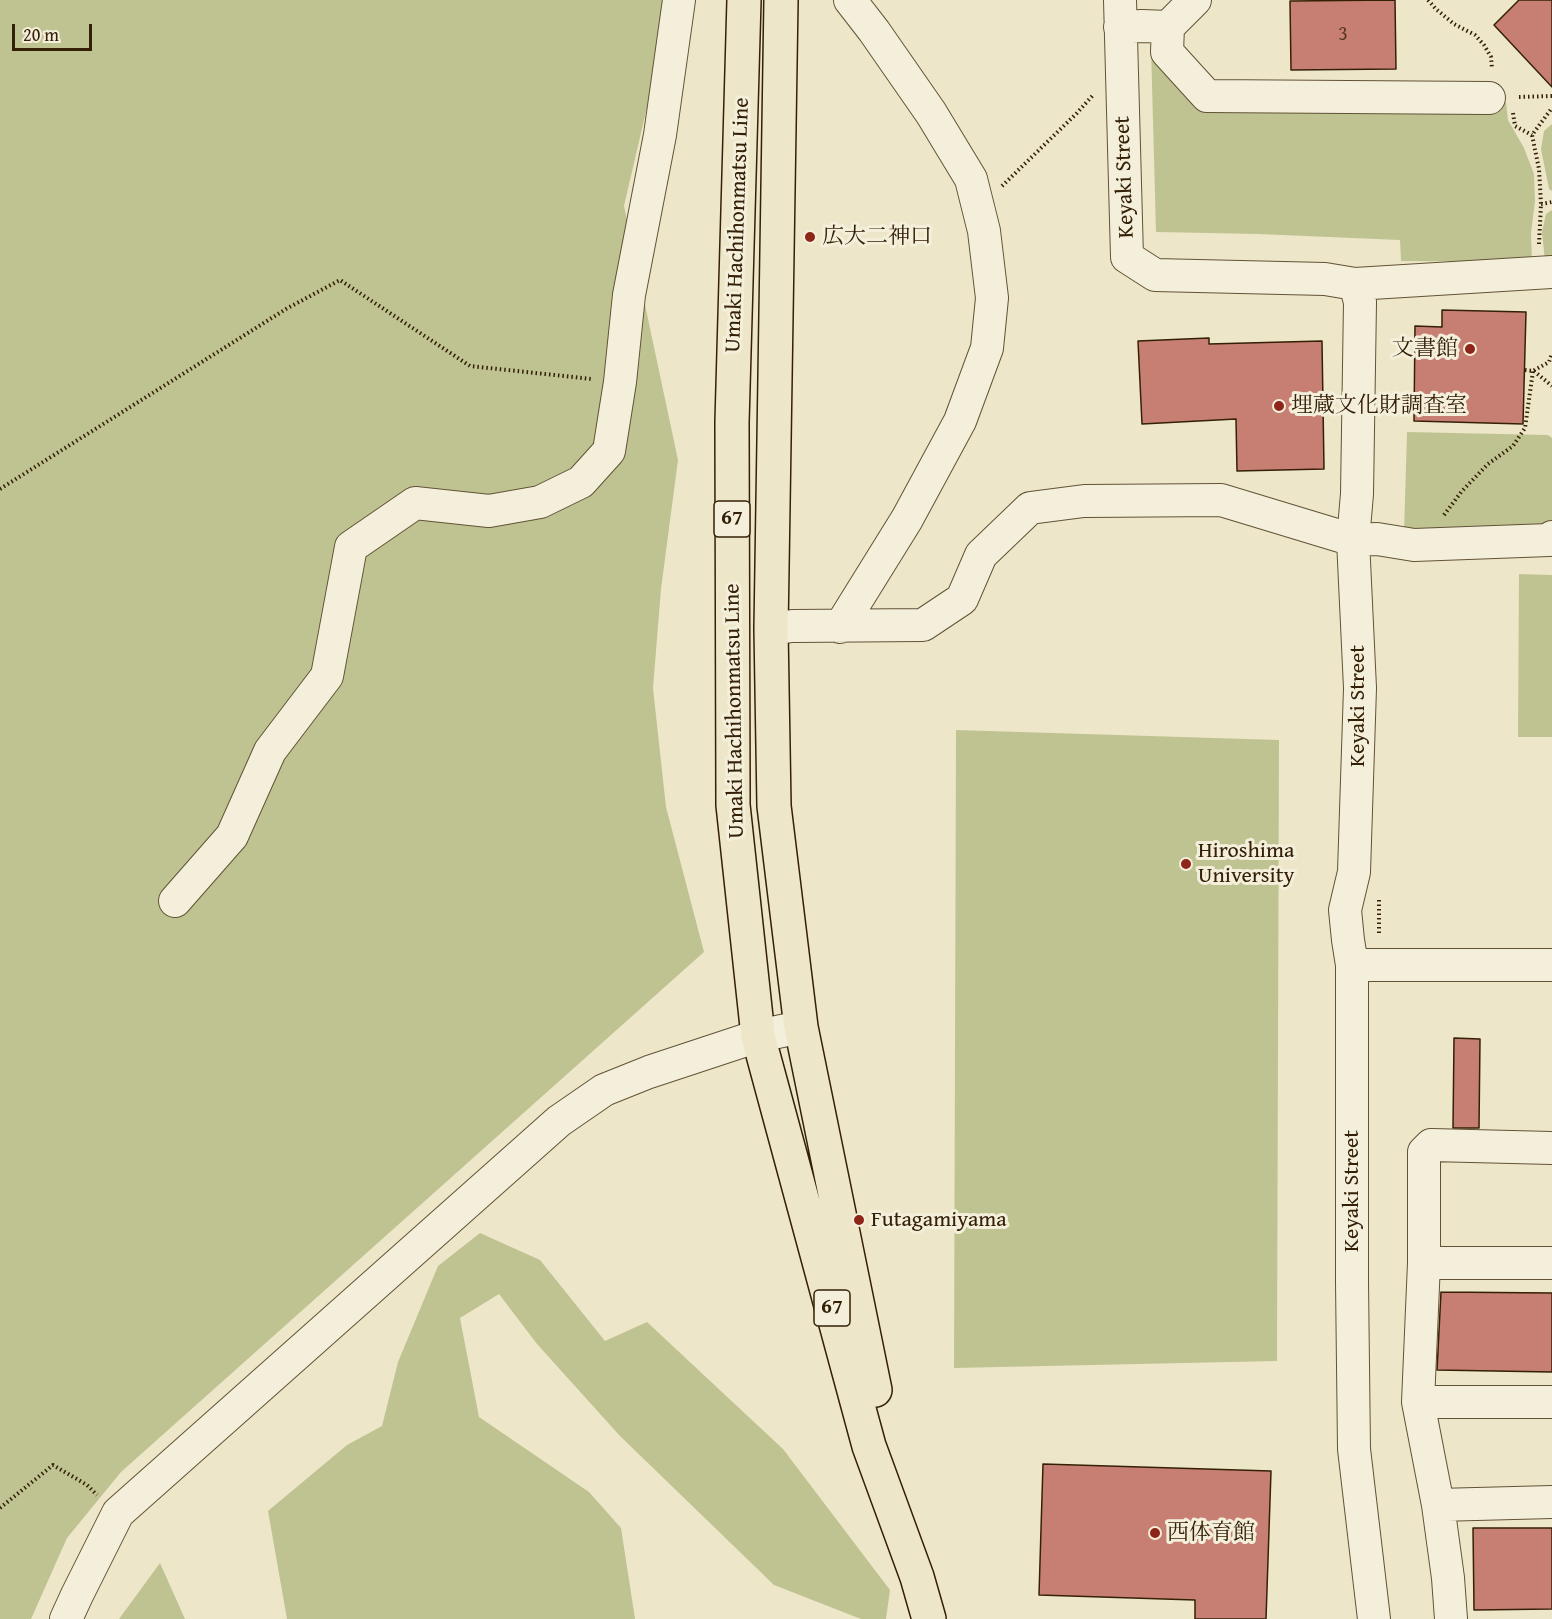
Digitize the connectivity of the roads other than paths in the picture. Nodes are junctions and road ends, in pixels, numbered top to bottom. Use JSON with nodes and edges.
{"nodes":[{"id":1,"x":678,"y":0,"type":"edge"},
{"id":2,"x":744,"y":0,"type":"edge"},
{"id":3,"x":781,"y":0,"type":"edge"},
{"id":4,"x":850,"y":0,"type":"edge"},
{"id":5,"x":1196,"y":0,"type":"edge"},
{"id":6,"x":1120,"y":14,"type":"edge"},
{"id":7,"x":1168,"y":27,"type":"junction"},
{"id":8,"x":1491,"y":88,"type":"road end"},
{"id":9,"x":1546,"y":272,"type":"edge"},
{"id":10,"x":1355,"y":284,"type":"junction"},
{"id":11,"x":1552,"y":537,"type":"edge"},
{"id":12,"x":1353,"y":540,"type":"junction"},
{"id":13,"x":840,"y":627,"type":"junction"},
{"id":14,"x":771,"y":629,"type":"junction"},
{"id":15,"x":176,"y":901,"type":"dead end"},
{"id":16,"x":1352,"y":965,"type":"junction"},
{"id":17,"x":1552,"y":965,"type":"edge"},
{"id":18,"x":801,"y":1027,"type":"junction"},
{"id":19,"x":758,"y":1036,"type":"junction"},
{"id":20,"x":1552,"y":1148,"type":"edge"},
{"id":21,"x":1424,"y":1263,"type":"junction"},
{"id":22,"x":1552,"y":1263,"type":"edge"},
{"id":23,"x":1418,"y":1402,"type":"junction"},
{"id":24,"x":1552,"y":1402,"type":"edge"},
{"id":25,"x":1552,"y":1502,"type":"edge"},
{"id":26,"x":1438,"y":1505,"type":"junction"},
{"id":27,"x":917,"y":1577,"type":"junction"},
{"id":28,"x":66,"y":1619,"type":"edge"},
{"id":29,"x":929,"y":1619,"type":"edge"},
{"id":30,"x":1374,"y":1619,"type":"edge"},
{"id":31,"x":1452,"y":1619,"type":"edge"}],
"edges":[{"from":1,"to":15,"type":"street"},
{"from":2,"to":19,"type":"main road","name":"Umaki Hachihonmatsu Line","number":"67"},
{"from":3,"to":14,"type":"main road","name":"Umaki Hachihonmatsu Line","number":"67"},
{"from":4,"to":13,"type":"street"},
{"from":5,"to":7,"type":"street"},
{"from":6,"to":7,"type":"street"},
{"from":6,"to":10,"type":"street","name":"Keyaki Street"},
{"from":7,"to":8,"type":"street"},
{"from":9,"to":10,"type":"street"},
{"from":10,"to":12,"type":"street","name":"Keyaki Street"},
{"from":11,"to":12,"type":"street"},
{"from":12,"to":13,"type":"street"},
{"from":12,"to":16,"type":"street","name":"Keyaki Street"},
{"from":13,"to":14,"type":"street"},
{"from":14,"to":18,"type":"main road","name":"Umaki Hachihonmatsu Line","number":"67"},
{"from":16,"to":17,"type":"street"},
{"from":16,"to":30,"type":"street","name":"Keyaki Street"},
{"from":18,"to":19,"type":"street"},
{"from":18,"to":27,"type":"main road","name":"Umaki Hachihonmatsu Line","number":"67"},
{"from":19,"to":27,"type":"main road","name":"Umaki Hachihonmatsu Line","number":"67"},
{"from":19,"to":28,"type":"street"},
{"from":20,"to":21,"type":"street"},
{"from":21,"to":22,"type":"street"},
{"from":21,"to":23,"type":"street"},
{"from":23,"to":24,"type":"street"},
{"from":23,"to":26,"type":"street"},
{"from":25,"to":26,"type":"street"},
{"from":26,"to":31,"type":"street"},
{"from":27,"to":29,"type":"main road","name":"Umaki Hachihonmatsu Line","number":"67"}]}
